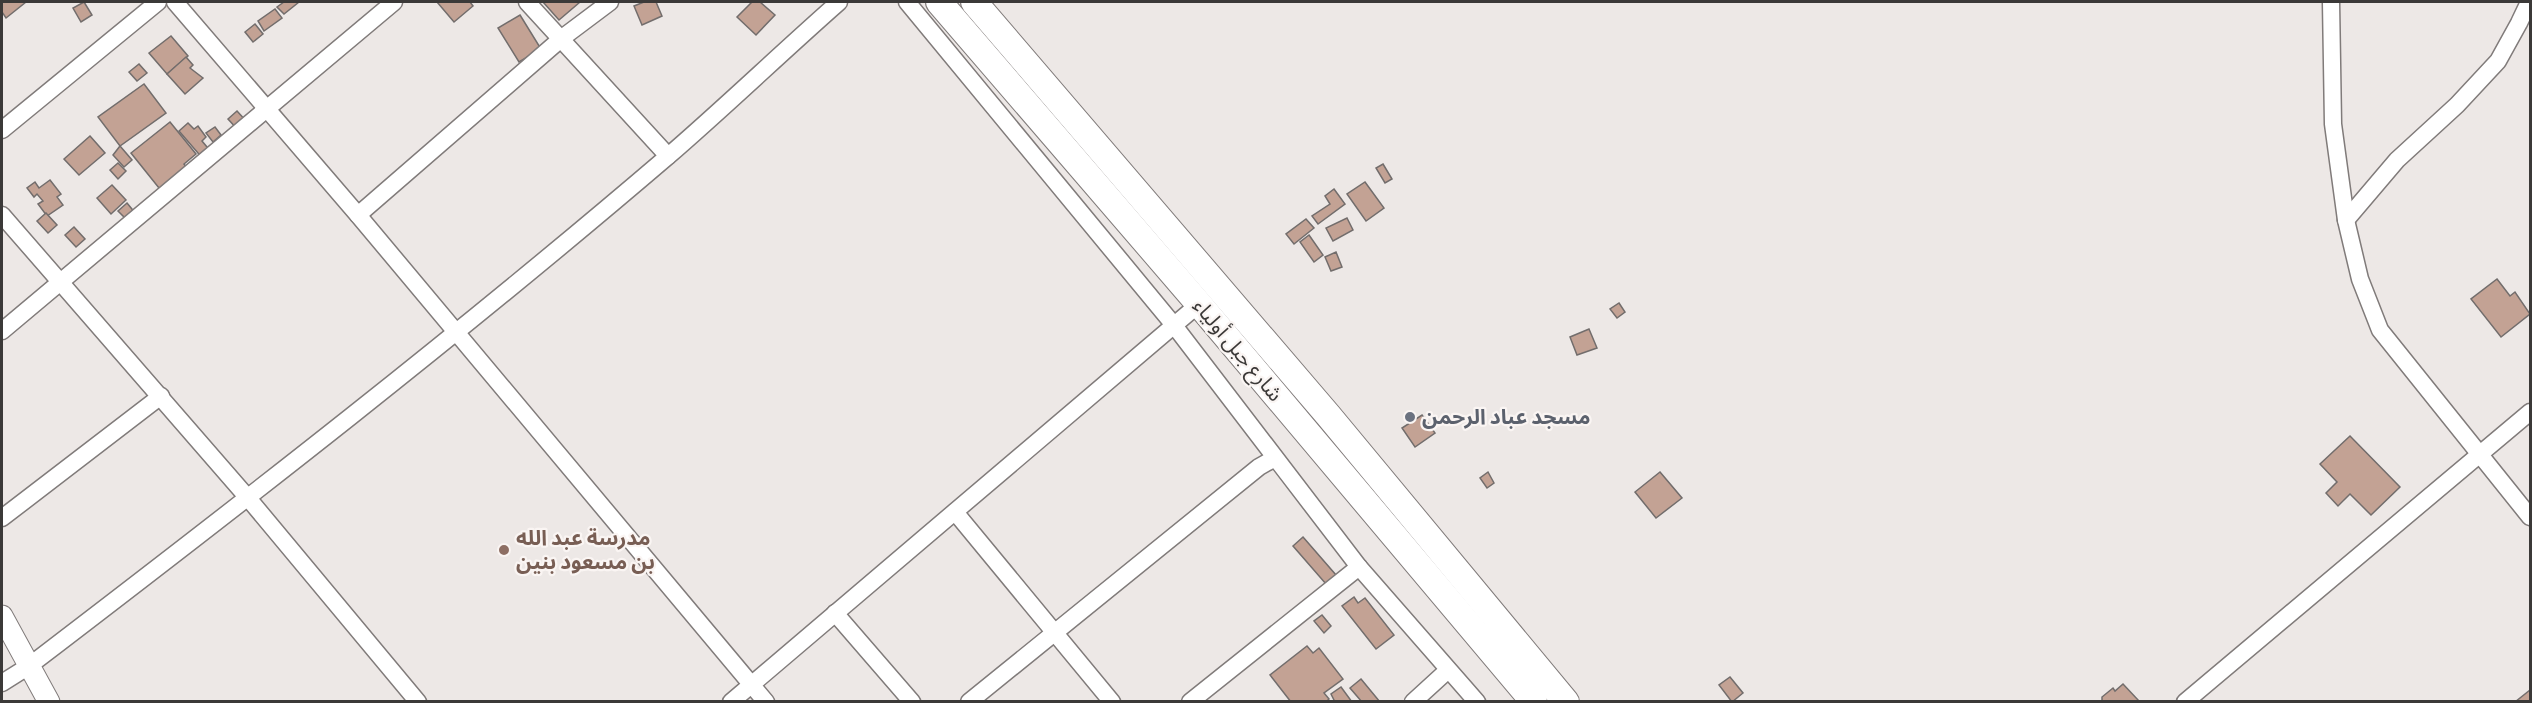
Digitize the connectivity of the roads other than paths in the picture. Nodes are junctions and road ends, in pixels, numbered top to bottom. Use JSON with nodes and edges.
{"nodes":[{"id":1,"x":158,"y":2,"type":"edge"},
{"id":2,"x":175,"y":2,"type":"edge"},
{"id":3,"x":394,"y":2,"type":"edge"},
{"id":4,"x":527,"y":2,"type":"edge"},
{"id":5,"x":610,"y":2,"type":"edge"},
{"id":6,"x":839,"y":2,"type":"edge"},
{"id":7,"x":907,"y":2,"type":"edge"},
{"id":8,"x":939,"y":2,"type":"edge"},
{"id":9,"x":974,"y":2,"type":"edge"},
{"id":10,"x":2331,"y":2,"type":"edge"},
{"id":11,"x":2529,"y":2,"type":"edge"},
{"id":12,"x":562,"y":38,"type":"junction"},
{"id":13,"x":267,"y":109,"type":"junction"},
{"id":14,"x":2,"y":130,"type":"edge"},
{"id":15,"x":668,"y":156,"type":"junction"},
{"id":16,"x":358,"y":214,"type":"junction"},
{"id":17,"x":2,"y":216,"type":"edge"},
{"id":18,"x":2346,"y":220,"type":"junction"},
{"id":19,"x":59,"y":284,"type":"junction"},
{"id":20,"x":1199,"y":304,"type":"junction"},
{"id":21,"x":1173,"y":324,"type":"junction"},
{"id":22,"x":2,"y":331,"type":"edge"},
{"id":23,"x":456,"y":331,"type":"junction"},
{"id":24,"x":161,"y":396,"type":"junction"},
{"id":25,"x":2530,"y":412,"type":"edge"},
{"id":26,"x":2479,"y":454,"type":"junction"},
{"id":27,"x":1275,"y":458,"type":"junction"},
{"id":28,"x":248,"y":498,"type":"junction"},
{"id":29,"x":955,"y":512,"type":"junction"},
{"id":30,"x":2530,"y":517,"type":"edge"},
{"id":31,"x":2,"y":518,"type":"edge"},
{"id":32,"x":1359,"y":567,"type":"junction"},
{"id":33,"x":835,"y":613,"type":"junction"},
{"id":34,"x":2,"y":616,"type":"edge"},
{"id":35,"x":1055,"y":631,"type":"junction"},
{"id":36,"x":29,"y":666,"type":"junction"},
{"id":37,"x":1448,"y":670,"type":"junction"},
{"id":38,"x":2,"y":683,"type":"edge"},
{"id":39,"x":750,"y":685,"type":"junction"},
{"id":40,"x":48,"y":702,"type":"edge"},
{"id":41,"x":417,"y":702,"type":"edge"},
{"id":42,"x":731,"y":702,"type":"edge"},
{"id":43,"x":766,"y":702,"type":"edge"},
{"id":44,"x":912,"y":702,"type":"edge"},
{"id":45,"x":969,"y":702,"type":"edge"},
{"id":46,"x":1112,"y":702,"type":"edge"},
{"id":47,"x":1190,"y":702,"type":"edge"},
{"id":48,"x":1413,"y":702,"type":"edge"},
{"id":49,"x":1477,"y":702,"type":"edge"},
{"id":50,"x":1534,"y":702,"type":"edge"},
{"id":51,"x":1566,"y":702,"type":"edge"},
{"id":52,"x":2185,"y":702,"type":"edge"}],
"edges":[{"from":1,"to":14,"type":"street"},
{"from":2,"to":13,"type":"street"},
{"from":3,"to":13,"type":"street"},
{"from":4,"to":12,"type":"street"},
{"from":5,"to":12,"type":"street"},
{"from":6,"to":15,"type":"street"},
{"from":7,"to":21,"type":"street"},
{"from":8,"to":20,"type":"main road","name":"شارع جبل أولياء"},
{"from":9,"to":51,"type":"main road","name":"شارع جبل أولياء"},
{"from":10,"to":18,"type":"street"},
{"from":11,"to":18,"type":"street"},
{"from":12,"to":15,"type":"street"},
{"from":12,"to":16,"type":"street"},
{"from":13,"to":16,"type":"street"},
{"from":13,"to":19,"type":"street"},
{"from":15,"to":23,"type":"street"},
{"from":16,"to":23,"type":"street"},
{"from":17,"to":19,"type":"street"},
{"from":18,"to":26,"type":"street"},
{"from":19,"to":22,"type":"street"},
{"from":19,"to":24,"type":"street"},
{"from":20,"to":21,"type":"street"},
{"from":20,"to":50,"type":"main road","name":"شارع جبل أولياء"},
{"from":21,"to":27,"type":"street"},
{"from":21,"to":29,"type":"street"},
{"from":23,"to":28,"type":"street"},
{"from":23,"to":39,"type":"street"},
{"from":24,"to":28,"type":"street"},
{"from":24,"to":31,"type":"street"},
{"from":25,"to":26,"type":"street"},
{"from":26,"to":30,"type":"street"},
{"from":26,"to":52,"type":"street"},
{"from":27,"to":32,"type":"street"},
{"from":27,"to":35,"type":"street"},
{"from":28,"to":36,"type":"street"},
{"from":28,"to":41,"type":"street"},
{"from":29,"to":33,"type":"street"},
{"from":29,"to":35,"type":"street"},
{"from":32,"to":37,"type":"street"},
{"from":32,"to":47,"type":"street"},
{"from":33,"to":39,"type":"street"},
{"from":33,"to":44,"type":"street"},
{"from":34,"to":36,"type":"street"},
{"from":35,"to":45,"type":"street"},
{"from":35,"to":46,"type":"street"},
{"from":36,"to":38,"type":"street"},
{"from":36,"to":40,"type":"street"},
{"from":37,"to":48,"type":"street"},
{"from":37,"to":49,"type":"street"},
{"from":39,"to":42,"type":"street"},
{"from":39,"to":43,"type":"street"}]}
